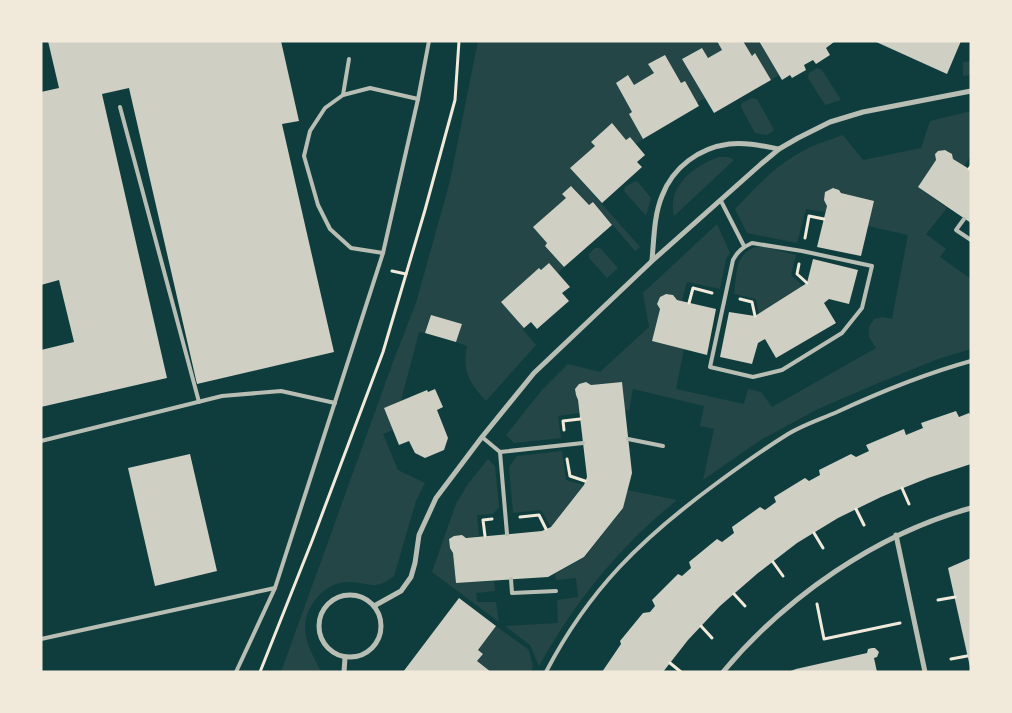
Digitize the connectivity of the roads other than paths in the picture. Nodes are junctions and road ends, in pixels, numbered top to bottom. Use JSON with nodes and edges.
{"nodes":[{"id":1,"x":429,"y":41,"type":"edge"},
{"id":2,"x":349,"y":59,"type":"dead end"},
{"id":3,"x":971,"y":91,"type":"edge"},
{"id":4,"x":343,"y":95,"type":"junction"},
{"id":5,"x":418,"y":99,"type":"junction"},
{"id":6,"x":120,"y":107,"type":"dead end"},
{"id":7,"x":779,"y":149,"type":"junction"},
{"id":8,"x":720,"y":201,"type":"junction"},
{"id":9,"x":964,"y":219,"type":"dead end"},
{"id":10,"x":971,"y":240,"type":"edge"},
{"id":11,"x":744,"y":246,"type":"junction"},
{"id":12,"x":383,"y":253,"type":"junction"},
{"id":13,"x":652,"y":261,"type":"junction"},
{"id":14,"x":971,"y":361,"type":"edge"},
{"id":15,"x":200,"y":402,"type":"junction"},
{"id":16,"x":334,"y":403,"type":"junction"},
{"id":17,"x":482,"y":437,"type":"junction"},
{"id":18,"x":628,"y":439,"type":"dead end"},
{"id":19,"x":41,"y":440,"type":"edge"},
{"id":20,"x":583,"y":443,"type":"dead end"},
{"id":21,"x":663,"y":446,"type":"dead end"},
{"id":22,"x":500,"y":452,"type":"junction"},
{"id":23,"x":971,"y":508,"type":"edge"},
{"id":24,"x":507,"y":534,"type":"dead end"},
{"id":25,"x":896,"y":536,"type":"junction"},
{"id":26,"x":511,"y":580,"type":"dead end"},
{"id":27,"x":275,"y":588,"type":"junction"},
{"id":28,"x":556,"y":591,"type":"dead end"},
{"id":29,"x":374,"y":606,"type":"junction"},
{"id":30,"x":41,"y":639,"type":"edge"},
{"id":31,"x":345,"y":658,"type":"junction"},
{"id":32,"x":236,"y":672,"type":"edge"},
{"id":33,"x":344,"y":672,"type":"edge"},
{"id":34,"x":546,"y":672,"type":"edge"},
{"id":35,"x":723,"y":672,"type":"edge"},
{"id":36,"x":924,"y":672,"type":"edge"}],
"edges":[{"from":1,"to":5,"type":"lane"},
{"from":2,"to":4,"type":"lane"},
{"from":3,"to":7,"type":"street"},
{"from":4,"to":5,"type":"lane"},
{"from":4,"to":12,"type":"lane"},
{"from":5,"to":12,"type":"lane"},
{"from":6,"to":15,"type":"lane"},
{"from":7,"to":8,"type":"street"},
{"from":7,"to":13,"type":"street"},
{"from":8,"to":11,"type":"lane"},
{"from":8,"to":13,"type":"street"},
{"from":9,"to":10,"type":"lane"},
{"from":11,"to":11,"type":"lane"},
{"from":12,"to":16,"type":"lane"},
{"from":13,"to":17,"type":"street"},
{"from":14,"to":34,"type":"lane"},
{"from":15,"to":16,"type":"lane"},
{"from":15,"to":19,"type":"lane"},
{"from":16,"to":27,"type":"lane"},
{"from":17,"to":22,"type":"lane"},
{"from":17,"to":29,"type":"street"},
{"from":18,"to":21,"type":"lane"},
{"from":20,"to":22,"type":"lane"},
{"from":22,"to":24,"type":"lane"},
{"from":23,"to":25,"type":"street"},
{"from":25,"to":35,"type":"street"},
{"from":25,"to":36,"type":"street"},
{"from":26,"to":28,"type":"lane"},
{"from":27,"to":30,"type":"lane"},
{"from":27,"to":32,"type":"lane"},
{"from":29,"to":31,"type":"street"},
{"from":29,"to":31,"type":"street"},
{"from":31,"to":33,"type":"street"}]}
